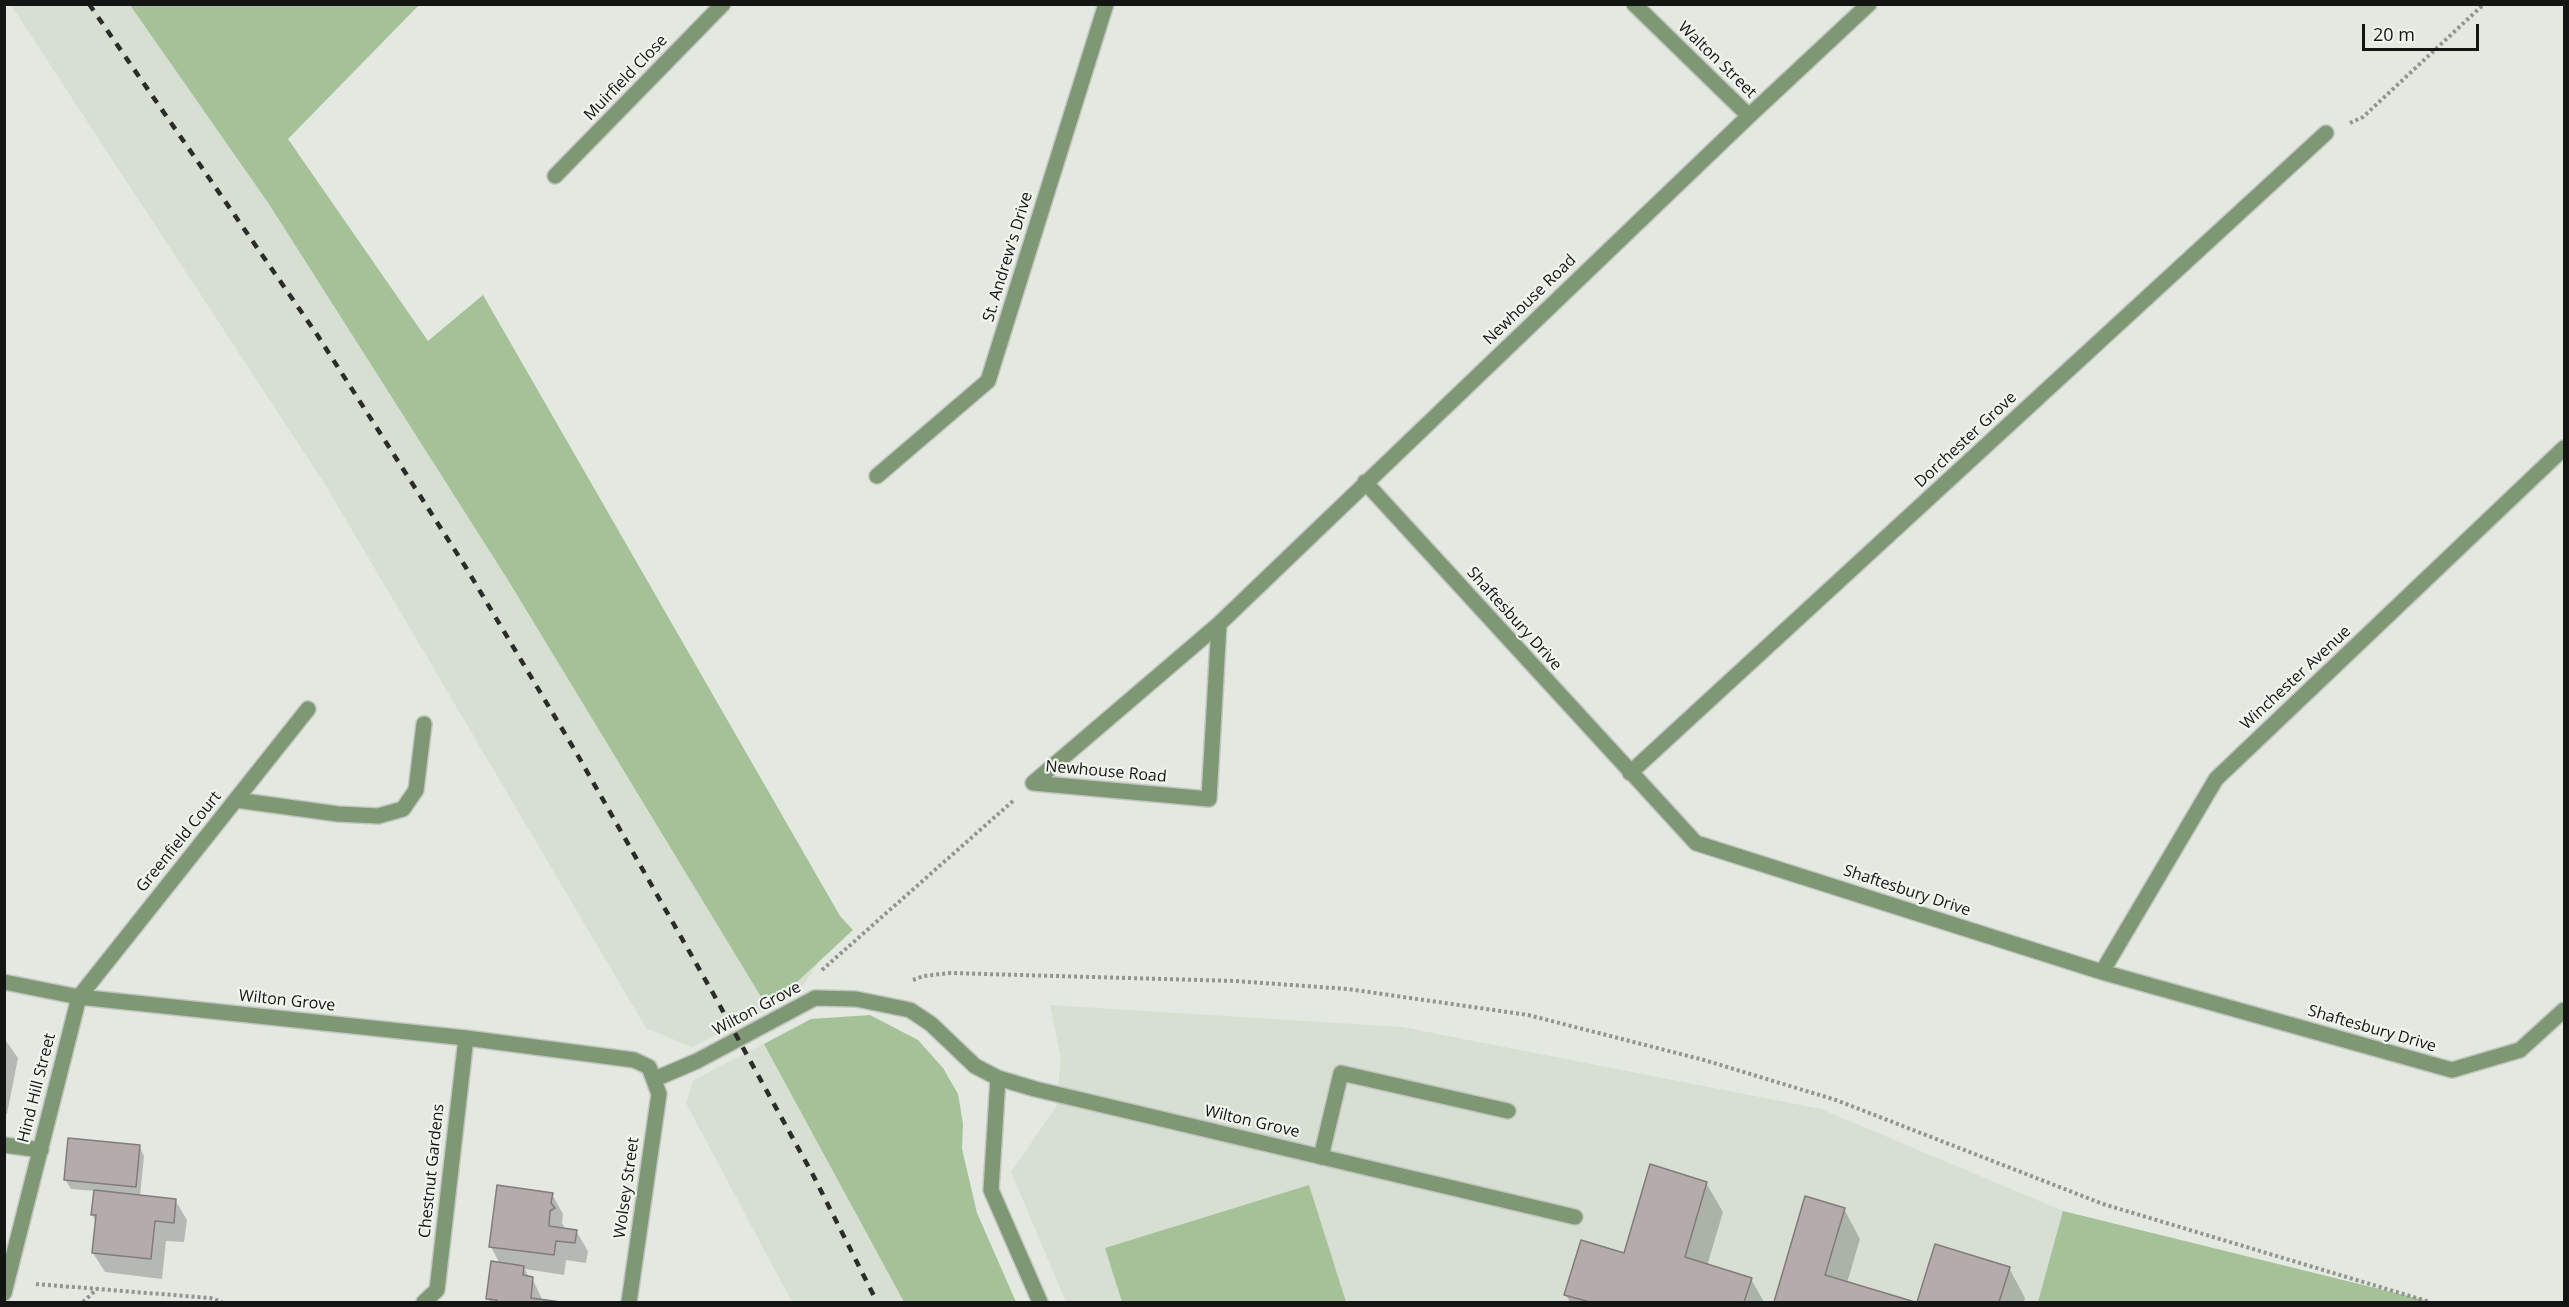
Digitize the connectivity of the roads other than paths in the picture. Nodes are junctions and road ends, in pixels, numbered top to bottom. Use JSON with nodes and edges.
{"nodes":[{"id":1,"x":723,"y":4,"type":"edge"},
{"id":2,"x":1106,"y":4,"type":"edge"},
{"id":3,"x":1634,"y":4,"type":"edge"},
{"id":4,"x":1869,"y":4,"type":"edge"},
{"id":5,"x":1749,"y":116,"type":"junction"},
{"id":6,"x":2326,"y":133,"type":"road end"},
{"id":7,"x":555,"y":176,"type":"dead end"},
{"id":8,"x":2565,"y":448,"type":"edge"},
{"id":9,"x":877,"y":476,"type":"dead end"},
{"id":10,"x":1365,"y":482,"type":"junction"},
{"id":11,"x":1219,"y":624,"type":"junction"},
{"id":12,"x":308,"y":709,"type":"dead end"},
{"id":13,"x":424,"y":724,"type":"dead end"},
{"id":14,"x":1630,"y":773,"type":"junction"},
{"id":15,"x":236,"y":800,"type":"junction"},
{"id":16,"x":2102,"y":972,"type":"junction"},
{"id":17,"x":4,"y":982,"type":"edge"},
{"id":18,"x":79,"y":997,"type":"junction"},
{"id":19,"x":2565,"y":1010,"type":"edge"},
{"id":20,"x":466,"y":1038,"type":"junction"},
{"id":21,"x":998,"y":1078,"type":"junction"},
{"id":22,"x":655,"y":1079,"type":"junction"},
{"id":23,"x":1508,"y":1111,"type":"dead end"},
{"id":24,"x":4,"y":1145,"type":"edge"},
{"id":25,"x":41,"y":1150,"type":"junction"},
{"id":26,"x":1321,"y":1157,"type":"junction"},
{"id":27,"x":1575,"y":1217,"type":"dead end"},
{"id":28,"x":6,"y":1287,"type":"edge"},
{"id":29,"x":424,"y":1302,"type":"edge"},
{"id":30,"x":629,"y":1302,"type":"edge"},
{"id":31,"x":1040,"y":1302,"type":"edge"}],
"edges":[{"from":1,"to":7,"type":"street","name":"Muirfield Close"},
{"from":2,"to":9,"type":"street","name":"St. Andrew's Drive"},
{"from":3,"to":5,"type":"street","name":"Walton Street"},
{"from":4,"to":5,"type":"street","name":"Newhouse Road"},
{"from":5,"to":10,"type":"street","name":"Newhouse Road"},
{"from":6,"to":14,"type":"street","name":"Dorchester Grove"},
{"from":8,"to":16,"type":"street","name":"Winchester Avenue"},
{"from":10,"to":11,"type":"street","name":"Newhouse Road"},
{"from":10,"to":14,"type":"street","name":"Shaftesbury Drive"},
{"from":11,"to":11,"type":"street","name":"Newhouse Road"},
{"from":12,"to":15,"type":"street","name":"Greenfield Court"},
{"from":13,"to":15,"type":"street"},
{"from":14,"to":16,"type":"street","name":"Shaftesbury Drive"},
{"from":15,"to":18,"type":"street","name":"Greenfield Court"},
{"from":16,"to":19,"type":"street","name":"Shaftesbury Drive"},
{"from":17,"to":18,"type":"street","name":"Wilton Grove"},
{"from":18,"to":20,"type":"street","name":"Wilton Grove"},
{"from":18,"to":25,"type":"street","name":"Hind Hill Street"},
{"from":20,"to":22,"type":"street","name":"Wilton Grove"},
{"from":20,"to":29,"type":"street","name":"Chestnut Gardens"},
{"from":21,"to":22,"type":"street","name":"Wilton Grove"},
{"from":21,"to":26,"type":"street","name":"Wilton Grove"},
{"from":21,"to":31,"type":"street"},
{"from":22,"to":30,"type":"street","name":"Wolsey Street"},
{"from":23,"to":26,"type":"street"},
{"from":24,"to":25,"type":"street"},
{"from":25,"to":28,"type":"street","name":"Hind Hill Street"},
{"from":26,"to":27,"type":"street","name":"Wilton Grove"}]}
